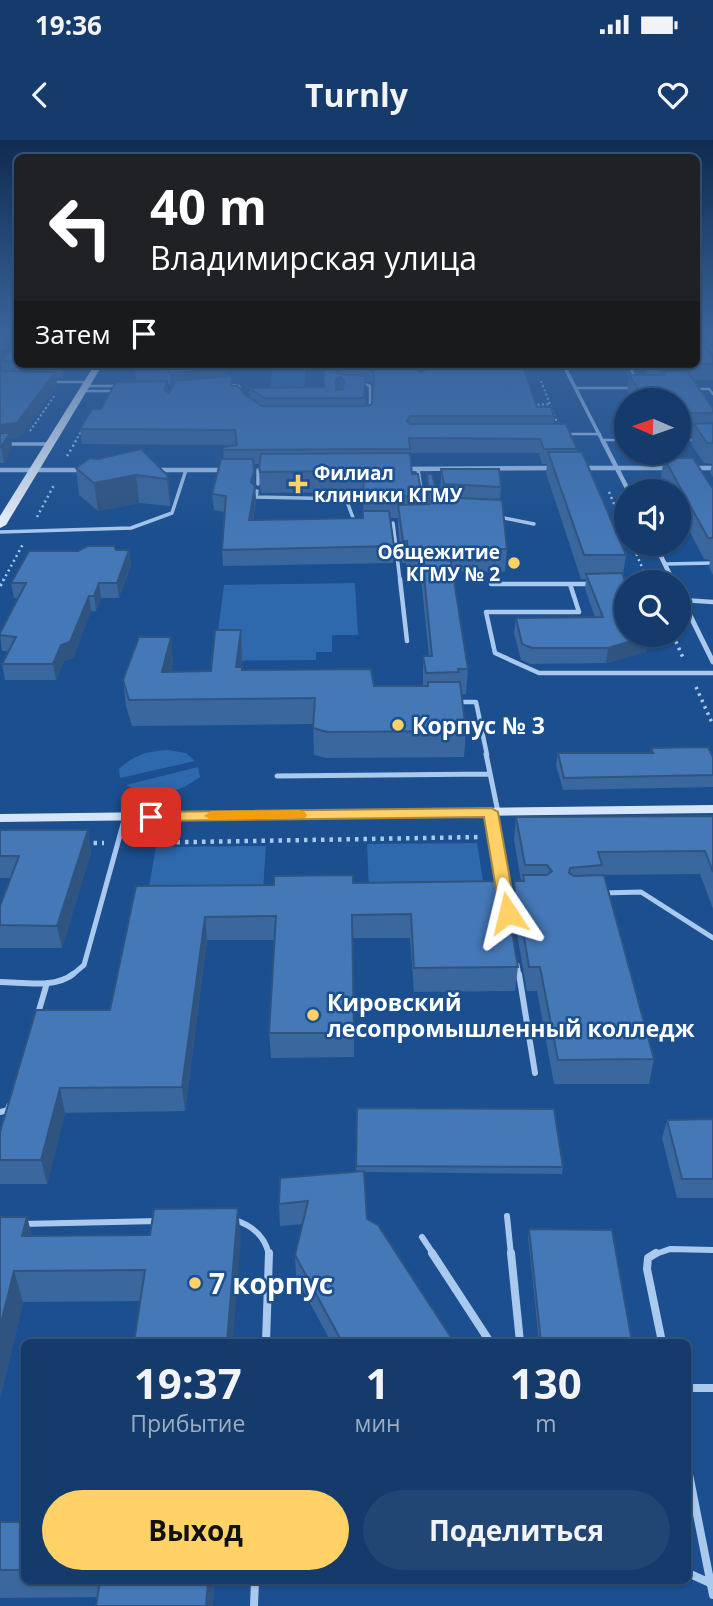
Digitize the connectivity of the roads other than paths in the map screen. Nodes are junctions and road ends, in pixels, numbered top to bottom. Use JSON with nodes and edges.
{"nodes":[{"id":1,"x":76,"y":400,"type":"edge"},
{"id":2,"x":370,"y":400,"type":"edge"},
{"id":3,"x":582,"y":400,"type":"edge"},
{"id":4,"x":370,"y":413,"type":"edge"},
{"id":5,"x":562,"y":434,"type":"edge"},
{"id":6,"x":600,"y":434,"type":"junction"},
{"id":7,"x":603,"y":440,"type":"junction"},
{"id":8,"x":614,"y":440,"type":"edge"},
{"id":9,"x":691,"y":440,"type":"edge"},
{"id":10,"x":702,"y":440,"type":"edge"},
{"id":11,"x":0,"y":444,"type":"edge"},
{"id":12,"x":49,"y":444,"type":"junction"},
{"id":13,"x":556,"y":468,"type":"edge"},
{"id":14,"x":570,"y":468,"type":"edge"},
{"id":15,"x":618,"y":468,"type":"junction"},
{"id":16,"x":673,"y":468,"type":"edge"},
{"id":17,"x":686,"y":468,"type":"edge"},
{"id":18,"x":713,"y":468,"type":"edge"},
{"id":19,"x":391,"y":469,"type":"edge"},
{"id":20,"x":418,"y":469,"type":"junction"},
{"id":21,"x":431,"y":469,"type":"junction"},
{"id":22,"x":0,"y":470,"type":"edge"},
{"id":23,"x":33,"y":470,"type":"junction"},
{"id":24,"x":89,"y":470,"type":"edge"},
{"id":25,"x":145,"y":470,"type":"edge"},
{"id":26,"x":186,"y":470,"type":"junction"},
{"id":27,"x":234,"y":470,"type":"edge"},
{"id":28,"x":246,"y":470,"type":"edge"},
{"id":29,"x":258,"y":470,"type":"joint"},
{"id":30,"x":432,"y":475,"type":"edge"},
{"id":31,"x":623,"y":479,"type":"edge"},
{"id":32,"x":258,"y":484,"type":"edge"},
{"id":33,"x":257,"y":491,"type":"edge"},
{"id":34,"x":489,"y":516,"type":"edge"},
{"id":35,"x":368,"y":523,"type":"edge"},
{"id":36,"x":380,"y":523,"type":"edge"},
{"id":37,"x":393,"y":523,"type":"junction"},
{"id":38,"x":404,"y":523,"type":"edge"},
{"id":39,"x":426,"y":523,"type":"edge"},
{"id":40,"x":534,"y":524,"type":"dead end"},
{"id":41,"x":0,"y":525,"type":"edge"},
{"id":42,"x":0,"y":532,"type":"edge"},
{"id":43,"x":661,"y":556,"type":"edge"},
{"id":44,"x":713,"y":563,"type":"edge"},
{"id":45,"x":665,"y":564,"type":"junction"},
{"id":46,"x":668,"y":570,"type":"edge"},
{"id":47,"x":604,"y":583,"type":"edge"},
{"id":48,"x":491,"y":584,"type":"dead end"},
{"id":49,"x":570,"y":584,"type":"junction"},
{"id":50,"x":691,"y":601,"type":"edge"},
{"id":51,"x":713,"y":602,"type":"edge"},
{"id":52,"x":691,"y":618,"type":"edge"},
{"id":53,"x":407,"y":641,"type":"dead end"},
{"id":54,"x":713,"y":662,"type":"edge"},
{"id":55,"x":713,"y":673,"type":"edge"},
{"id":56,"x":450,"y":702,"type":"edge"},
{"id":57,"x":490,"y":774,"type":"junction"},
{"id":58,"x":277,"y":776,"type":"dead end"},
{"id":59,"x":713,"y":809,"type":"edge"},
{"id":60,"x":494,"y":812,"type":"junction"},
{"id":61,"x":125,"y":817,"type":"junction"},
{"id":62,"x":0,"y":818,"type":"edge"},
{"id":63,"x":505,"y":893,"type":"edge"},
{"id":64,"x":599,"y":893,"type":"edge"},
{"id":65,"x":713,"y":938,"type":"edge"},
{"id":66,"x":514,"y":951,"type":"edge"},
{"id":67,"x":0,"y":982,"type":"edge"},
{"id":68,"x":47,"y":983,"type":"junction"},
{"id":69,"x":35,"y":1021,"type":"edge"},
{"id":70,"x":535,"y":1073,"type":"dead end"},
{"id":71,"x":12,"y":1097,"type":"edge"},
{"id":72,"x":0,"y":1112,"type":"edge"},
{"id":73,"x":507,"y":1216,"type":"dead end"},
{"id":74,"x":220,"y":1220,"type":"edge"},
{"id":75,"x":165,"y":1221,"type":"edge"},
{"id":76,"x":14,"y":1224,"type":"edge"},
{"id":77,"x":422,"y":1237,"type":"dead end"},
{"id":78,"x":713,"y":1250,"type":"edge"},
{"id":79,"x":265,"y":1339,"type":"edge"},
{"id":80,"x":489,"y":1339,"type":"edge"},
{"id":81,"x":520,"y":1339,"type":"edge"},
{"id":82,"x":661,"y":1339,"type":"edge"},
{"id":83,"x":691,"y":1388,"type":"edge"},
{"id":84,"x":713,"y":1388,"type":"edge"},
{"id":85,"x":691,"y":1485,"type":"edge"},
{"id":86,"x":691,"y":1574,"type":"edge"},
{"id":87,"x":710,"y":1583,"type":"junction"},
{"id":88,"x":255,"y":1584,"type":"edge"},
{"id":89,"x":713,"y":1595,"type":"edge"},
{"id":90,"x":254,"y":1606,"type":"edge"}],
"edges":[{"from":1,"to":12,"type":"main road"},
{"from":2,"to":4,"type":"lane"},
{"from":3,"to":6,"type":"street"},
{"from":5,"to":6,"type":"lane"},
{"from":6,"to":7,"type":"street"},
{"from":7,"to":8,"type":"lane"},
{"from":7,"to":15,"type":"street"},
{"from":9,"to":10,"type":"lane"},
{"from":11,"to":12,"type":"lane"},
{"from":12,"to":23,"type":"main road"},
{"from":13,"to":21,"type":"street"},
{"from":14,"to":15,"type":"street"},
{"from":15,"to":16,"type":"street"},
{"from":15,"to":31,"type":"street"},
{"from":17,"to":18,"type":"street"},
{"from":19,"to":20,"type":"street"},
{"from":20,"to":21,"type":"street"},
{"from":20,"to":39,"type":"lane"},
{"from":21,"to":30,"type":"lane"},
{"from":22,"to":23,"type":"street"},
{"from":23,"to":24,"type":"street"},
{"from":23,"to":41,"type":"main road"},
{"from":25,"to":26,"type":"street"},
{"from":26,"to":27,"type":"street"},
{"from":26,"to":42,"type":"lane"},
{"from":28,"to":29,"type":"street"},
{"from":29,"to":32,"type":"lane"},
{"from":33,"to":35,"type":"lane"},
{"from":34,"to":40,"type":"lane"},
{"from":36,"to":37,"type":"lane"},
{"from":37,"to":38,"type":"lane"},
{"from":37,"to":53,"type":"lane"},
{"from":43,"to":45,"type":"street"},
{"from":44,"to":45,"type":"lane"},
{"from":45,"to":46,"type":"street"},
{"from":47,"to":49,"type":"lane"},
{"from":48,"to":49,"type":"lane"},
{"from":49,"to":55,"type":"lane"},
{"from":50,"to":51,"type":"lane"},
{"from":52,"to":54,"type":"street"},
{"from":56,"to":57,"type":"lane"},
{"from":57,"to":58,"type":"lane"},
{"from":57,"to":60,"type":"lane"},
{"from":59,"to":60,"type":"main road"},
{"from":60,"to":61,"type":"main road"},
{"from":60,"to":63,"type":"lane"},
{"from":61,"to":62,"type":"main road"},
{"from":61,"to":68,"type":"lane"},
{"from":64,"to":65,"type":"lane"},
{"from":66,"to":70,"type":"lane"},
{"from":67,"to":68,"type":"lane"},
{"from":68,"to":69,"type":"lane"},
{"from":71,"to":72,"type":"lane"},
{"from":73,"to":81,"type":"lane"},
{"from":74,"to":79,"type":"lane"},
{"from":75,"to":76,"type":"lane"},
{"from":77,"to":80,"type":"lane"},
{"from":78,"to":82,"type":"lane"},
{"from":83,"to":84,"type":"lane"},
{"from":85,"to":87,"type":"lane"},
{"from":86,"to":87,"type":"lane"},
{"from":87,"to":89,"type":"lane"},
{"from":88,"to":90,"type":"lane"}]}
